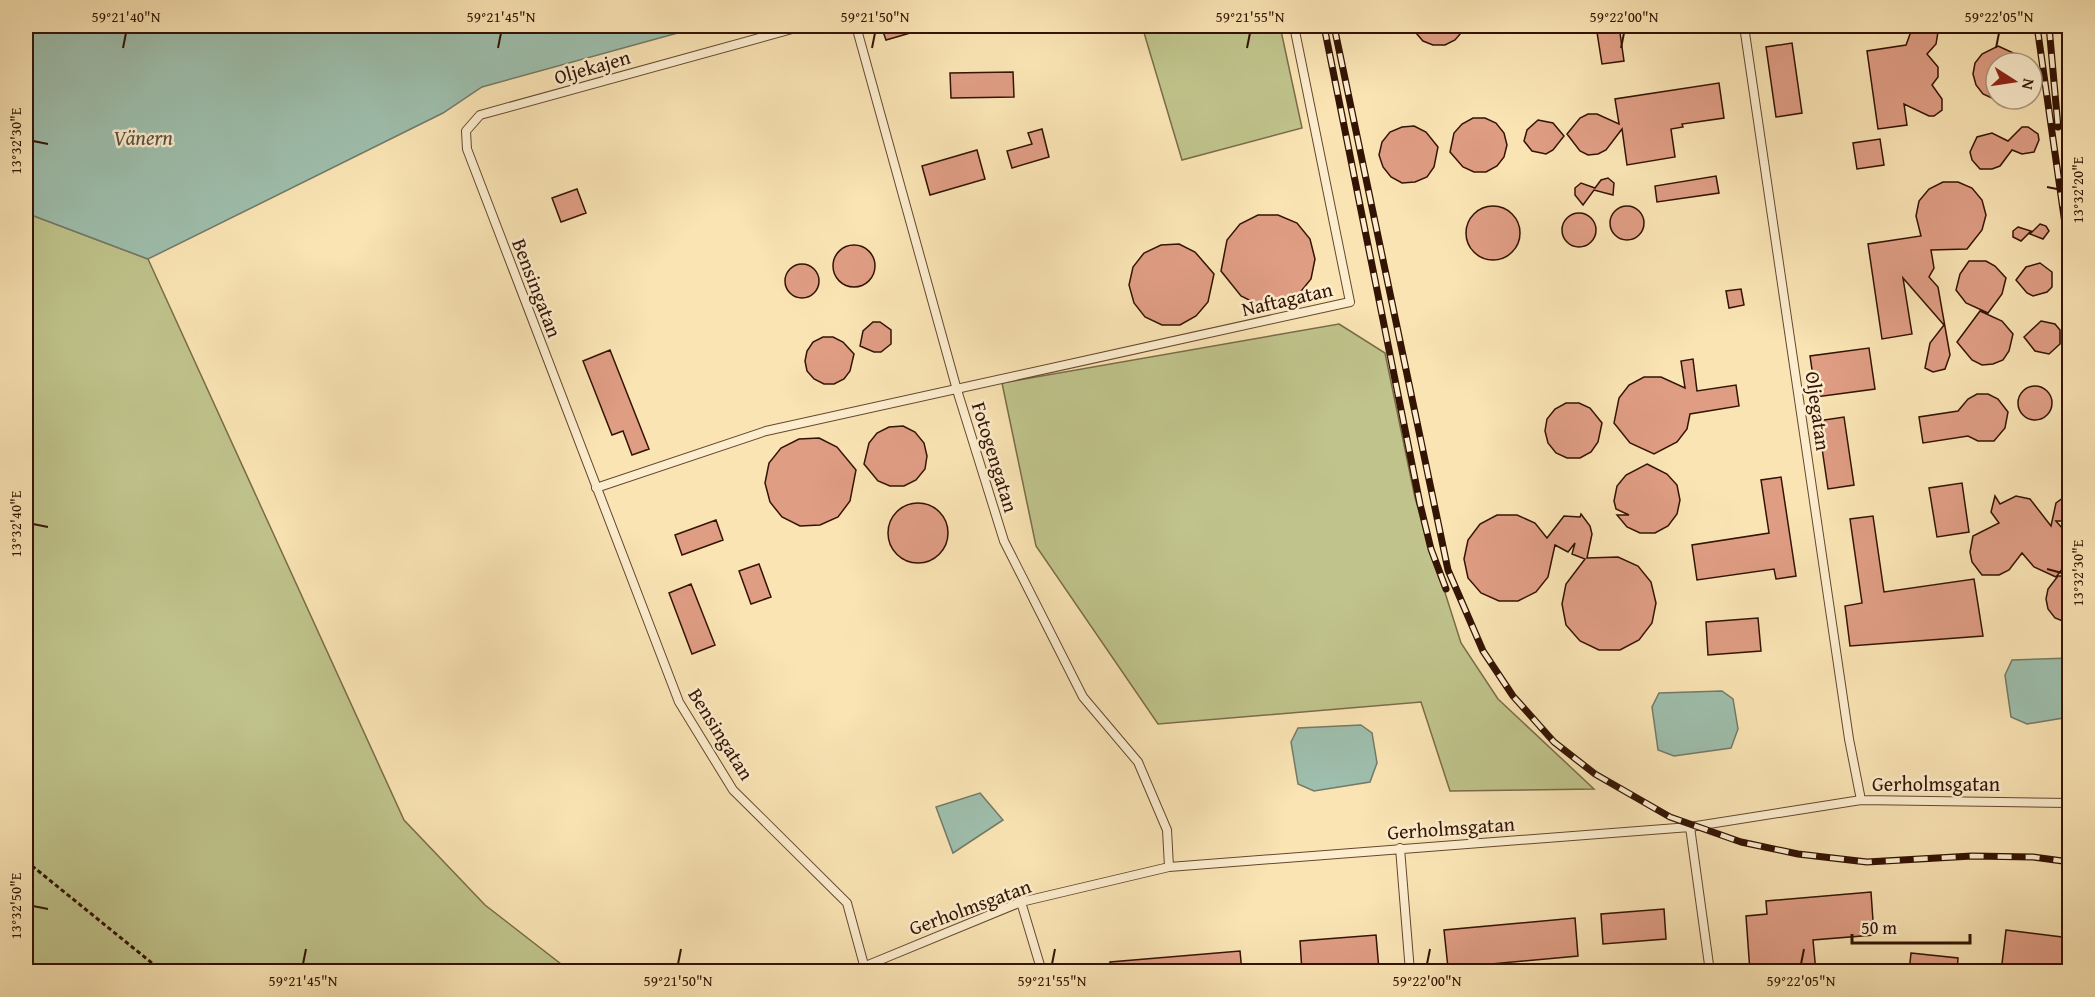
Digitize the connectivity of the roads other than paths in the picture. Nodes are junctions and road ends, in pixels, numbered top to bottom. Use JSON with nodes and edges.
{"nodes":[{"id":1,"x":803,"y":26,"type":"edge"},
{"id":2,"x":856,"y":26,"type":"edge"},
{"id":3,"x":1294,"y":26,"type":"edge"},
{"id":4,"x":1744,"y":26,"type":"edge"},
{"id":5,"x":466,"y":131,"type":"joint"},
{"id":6,"x":957,"y":390,"type":"junction"},
{"id":7,"x":596,"y":488,"type":"junction"},
{"id":8,"x":1861,"y":800,"type":"junction"},
{"id":9,"x":2070,"y":803,"type":"edge"},
{"id":10,"x":1689,"y":827,"type":"junction"},
{"id":11,"x":1400,"y":848,"type":"junction"},
{"id":12,"x":1169,"y":867,"type":"junction"},
{"id":13,"x":1021,"y":902,"type":"junction"},
{"id":14,"x":864,"y":965,"type":"junction"},
{"id":15,"x":851,"y":972,"type":"edge"},
{"id":16,"x":1041,"y":972,"type":"edge"},
{"id":17,"x":1410,"y":972,"type":"edge"},
{"id":18,"x":1710,"y":972,"type":"edge"}],
"edges":[{"from":1,"to":5,"type":"lane","name":"Oljekajen"},
{"from":2,"to":6,"type":"lane","name":"Fotogengatan"},
{"from":3,"to":6,"type":"lane","name":"Naftagatan"},
{"from":4,"to":8,"type":"lane","name":"Oljegatan"},
{"from":5,"to":7,"type":"lane","name":"Bensingatan"},
{"from":6,"to":7,"type":"lane"},
{"from":6,"to":12,"type":"lane","name":"Fotogengatan"},
{"from":7,"to":14,"type":"lane","name":"Bensingatan"},
{"from":8,"to":9,"type":"lane","name":"Gerholmsgatan"},
{"from":8,"to":10,"type":"lane","name":"Gerholmsgatan"},
{"from":10,"to":11,"type":"lane","name":"Gerholmsgatan"},
{"from":10,"to":18,"type":"lane"},
{"from":11,"to":12,"type":"lane","name":"Gerholmsgatan"},
{"from":11,"to":17,"type":"lane"},
{"from":12,"to":13,"type":"lane","name":"Gerholmsgatan"},
{"from":13,"to":14,"type":"lane","name":"Gerholmsgatan"},
{"from":13,"to":16,"type":"lane"},
{"from":14,"to":15,"type":"lane","name":"Gerholmsgatan"}]}
